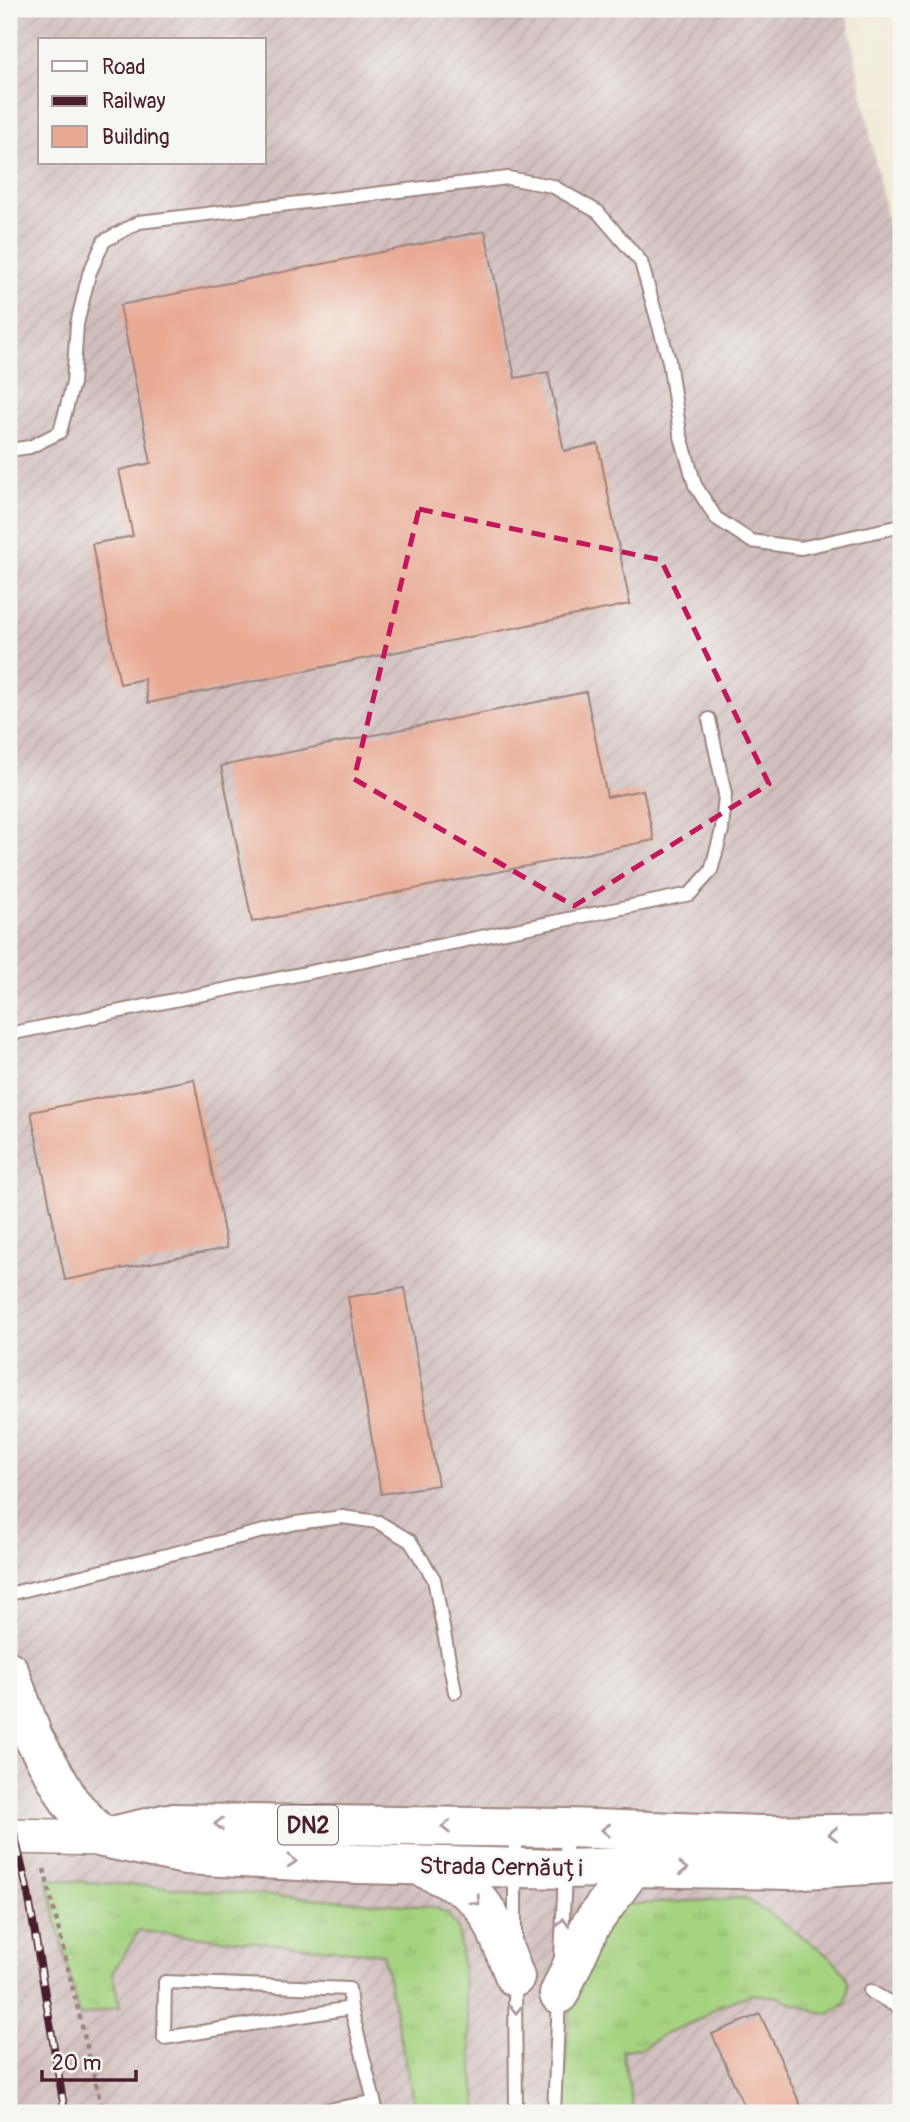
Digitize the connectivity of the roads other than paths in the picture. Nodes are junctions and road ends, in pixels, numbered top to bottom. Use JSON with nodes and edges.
{"nodes":[{"id":1,"x":9,"y":450,"type":"edge"},
{"id":2,"x":901,"y":526,"type":"edge"},
{"id":3,"x":709,"y":719,"type":"dead end"},
{"id":4,"x":9,"y":1034,"type":"edge"},
{"id":5,"x":9,"y":1594,"type":"edge"},
{"id":6,"x":9,"y":1671,"type":"edge"},
{"id":7,"x":455,"y":1692,"type":"dead end"},
{"id":8,"x":567,"y":1828,"type":"junction"},
{"id":9,"x":514,"y":1829,"type":"junction"},
{"id":10,"x":901,"y":1833,"type":"edge"},
{"id":11,"x":22,"y":1836,"type":"edge"},
{"id":12,"x":103,"y":1838,"type":"junction"},
{"id":13,"x":901,"y":1863,"type":"edge"},
{"id":14,"x":419,"y":1865,"type":"junction"},
{"id":15,"x":634,"y":1867,"type":"junction"},
{"id":16,"x":514,"y":1868,"type":"junction"},
{"id":17,"x":566,"y":1869,"type":"junction"},
{"id":18,"x":515,"y":1977,"type":"junction"},
{"id":19,"x":870,"y":1991,"type":"dead end"},
{"id":20,"x":559,"y":1994,"type":"junction"},
{"id":21,"x":351,"y":2008,"type":"junction"},
{"id":22,"x":901,"y":2008,"type":"edge"},
{"id":23,"x":376,"y":2108,"type":"edge"},
{"id":24,"x":311,"y":2113,"type":"edge"},
{"id":25,"x":516,"y":2113,"type":"edge"},
{"id":26,"x":554,"y":2113,"type":"edge"}],
"edges":[{"from":1,"to":2,"type":"lane"},
{"from":3,"to":4,"type":"lane"},
{"from":5,"to":7,"type":"lane"},
{"from":6,"to":12,"type":"main road"},
{"from":8,"to":9,"type":"main road","name":"Strada Cernăuți","number":"DN2"},
{"from":10,"to":8,"type":"main road","name":"Strada Cernăuți","number":"DN2","one_way":true},
{"from":8,"to":17,"type":"lane"},
{"from":9,"to":12,"type":"main road","name":"Strada Cernăuți","number":"DN2","one_way":true},
{"from":9,"to":16,"type":"lane"},
{"from":11,"to":12,"type":"main road","name":"Strada Cernăuți"},
{"from":12,"to":14,"type":"main road","name":"Strada Cernăuți","number":"DN2","one_way":true},
{"from":15,"to":13,"type":"main road","name":"Strada Cernăuți","number":"DN2","one_way":true},
{"from":14,"to":16,"type":"main road","name":"Strada Cernăuți","number":"DN2"},
{"from":14,"to":18,"type":"main road","one_way":true},
{"from":15,"to":17,"type":"main road","name":"Strada Cernăuți","number":"DN2"},
{"from":15,"to":20,"type":"main road"},
{"from":16,"to":17,"type":"main road","name":"Strada Cernăuți","number":"DN2"},
{"from":16,"to":18,"type":"lane"},
{"from":20,"to":17,"type":"lane","one_way":true},
{"from":18,"to":25,"type":"lane","one_way":true},
{"from":19,"to":22,"type":"lane"},
{"from":20,"to":26,"type":"lane"},
{"from":21,"to":21,"type":"lane"},
{"from":21,"to":23,"type":"lane"},
{"from":23,"to":24,"type":"lane"}]}
